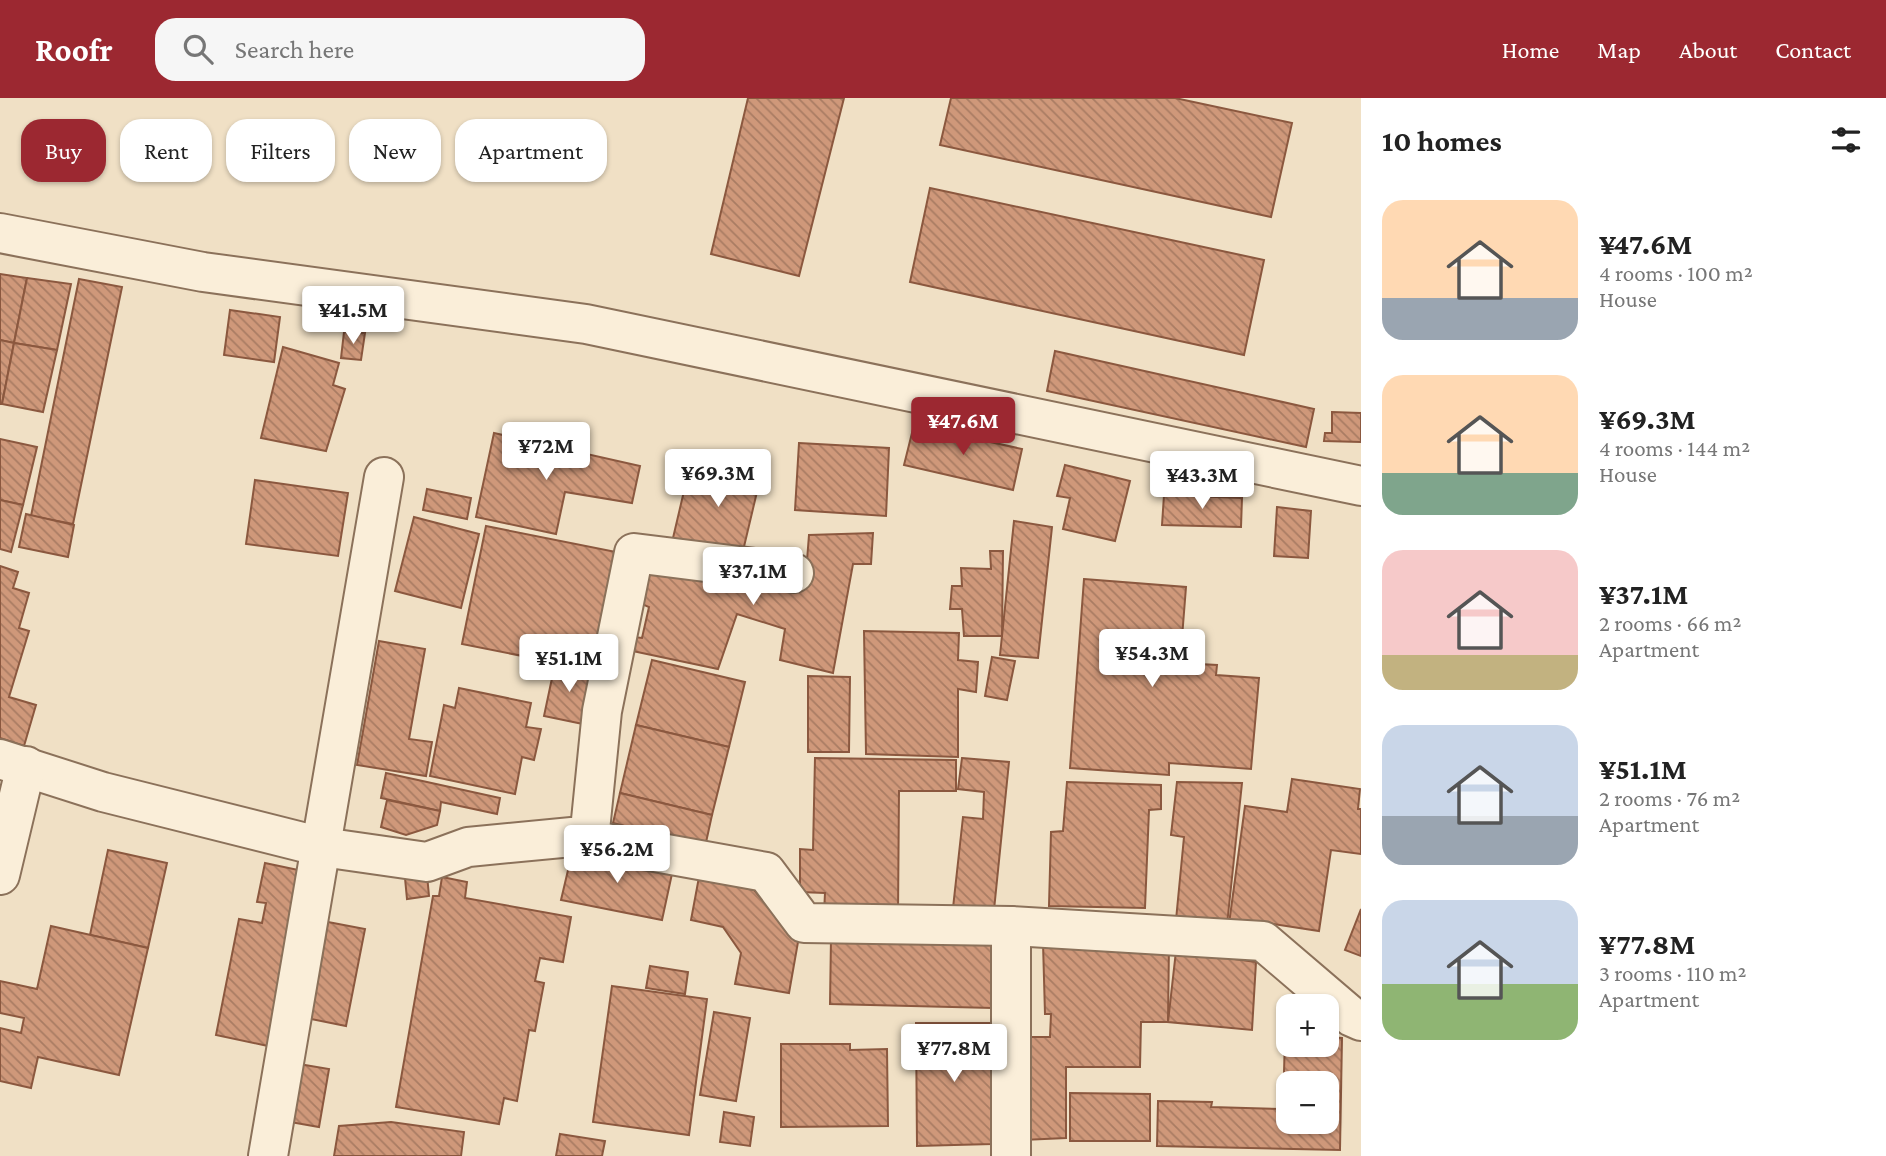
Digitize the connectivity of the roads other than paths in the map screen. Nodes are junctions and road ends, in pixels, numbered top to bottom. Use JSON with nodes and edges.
{"nodes":[{"id":1,"x":0,"y":233,"type":"edge"},
{"id":2,"x":384,"y":477,"type":"dead end"},
{"id":3,"x":1361,"y":486,"type":"edge"},
{"id":4,"x":793,"y":573,"type":"dead end"},
{"id":5,"x":13,"y":762,"type":"edge"},
{"id":6,"x":589,"y":840,"type":"junction"},
{"id":7,"x":322,"y":846,"type":"junction"},
{"id":8,"x":0,"y":875,"type":"edge"},
{"id":9,"x":1011,"y":926,"type":"junction"},
{"id":10,"x":1361,"y":1021,"type":"edge"},
{"id":11,"x":268,"y":1156,"type":"edge"},
{"id":12,"x":1012,"y":1156,"type":"edge"}],
"edges":[{"from":1,"to":3,"type":"street"},
{"from":2,"to":7,"type":"street"},
{"from":4,"to":6,"type":"street"},
{"from":5,"to":7,"type":"street"},
{"from":5,"to":8,"type":"street"},
{"from":6,"to":7,"type":"street"},
{"from":6,"to":9,"type":"street"},
{"from":7,"to":11,"type":"street"},
{"from":9,"to":10,"type":"street"},
{"from":9,"to":12,"type":"street"}]}
